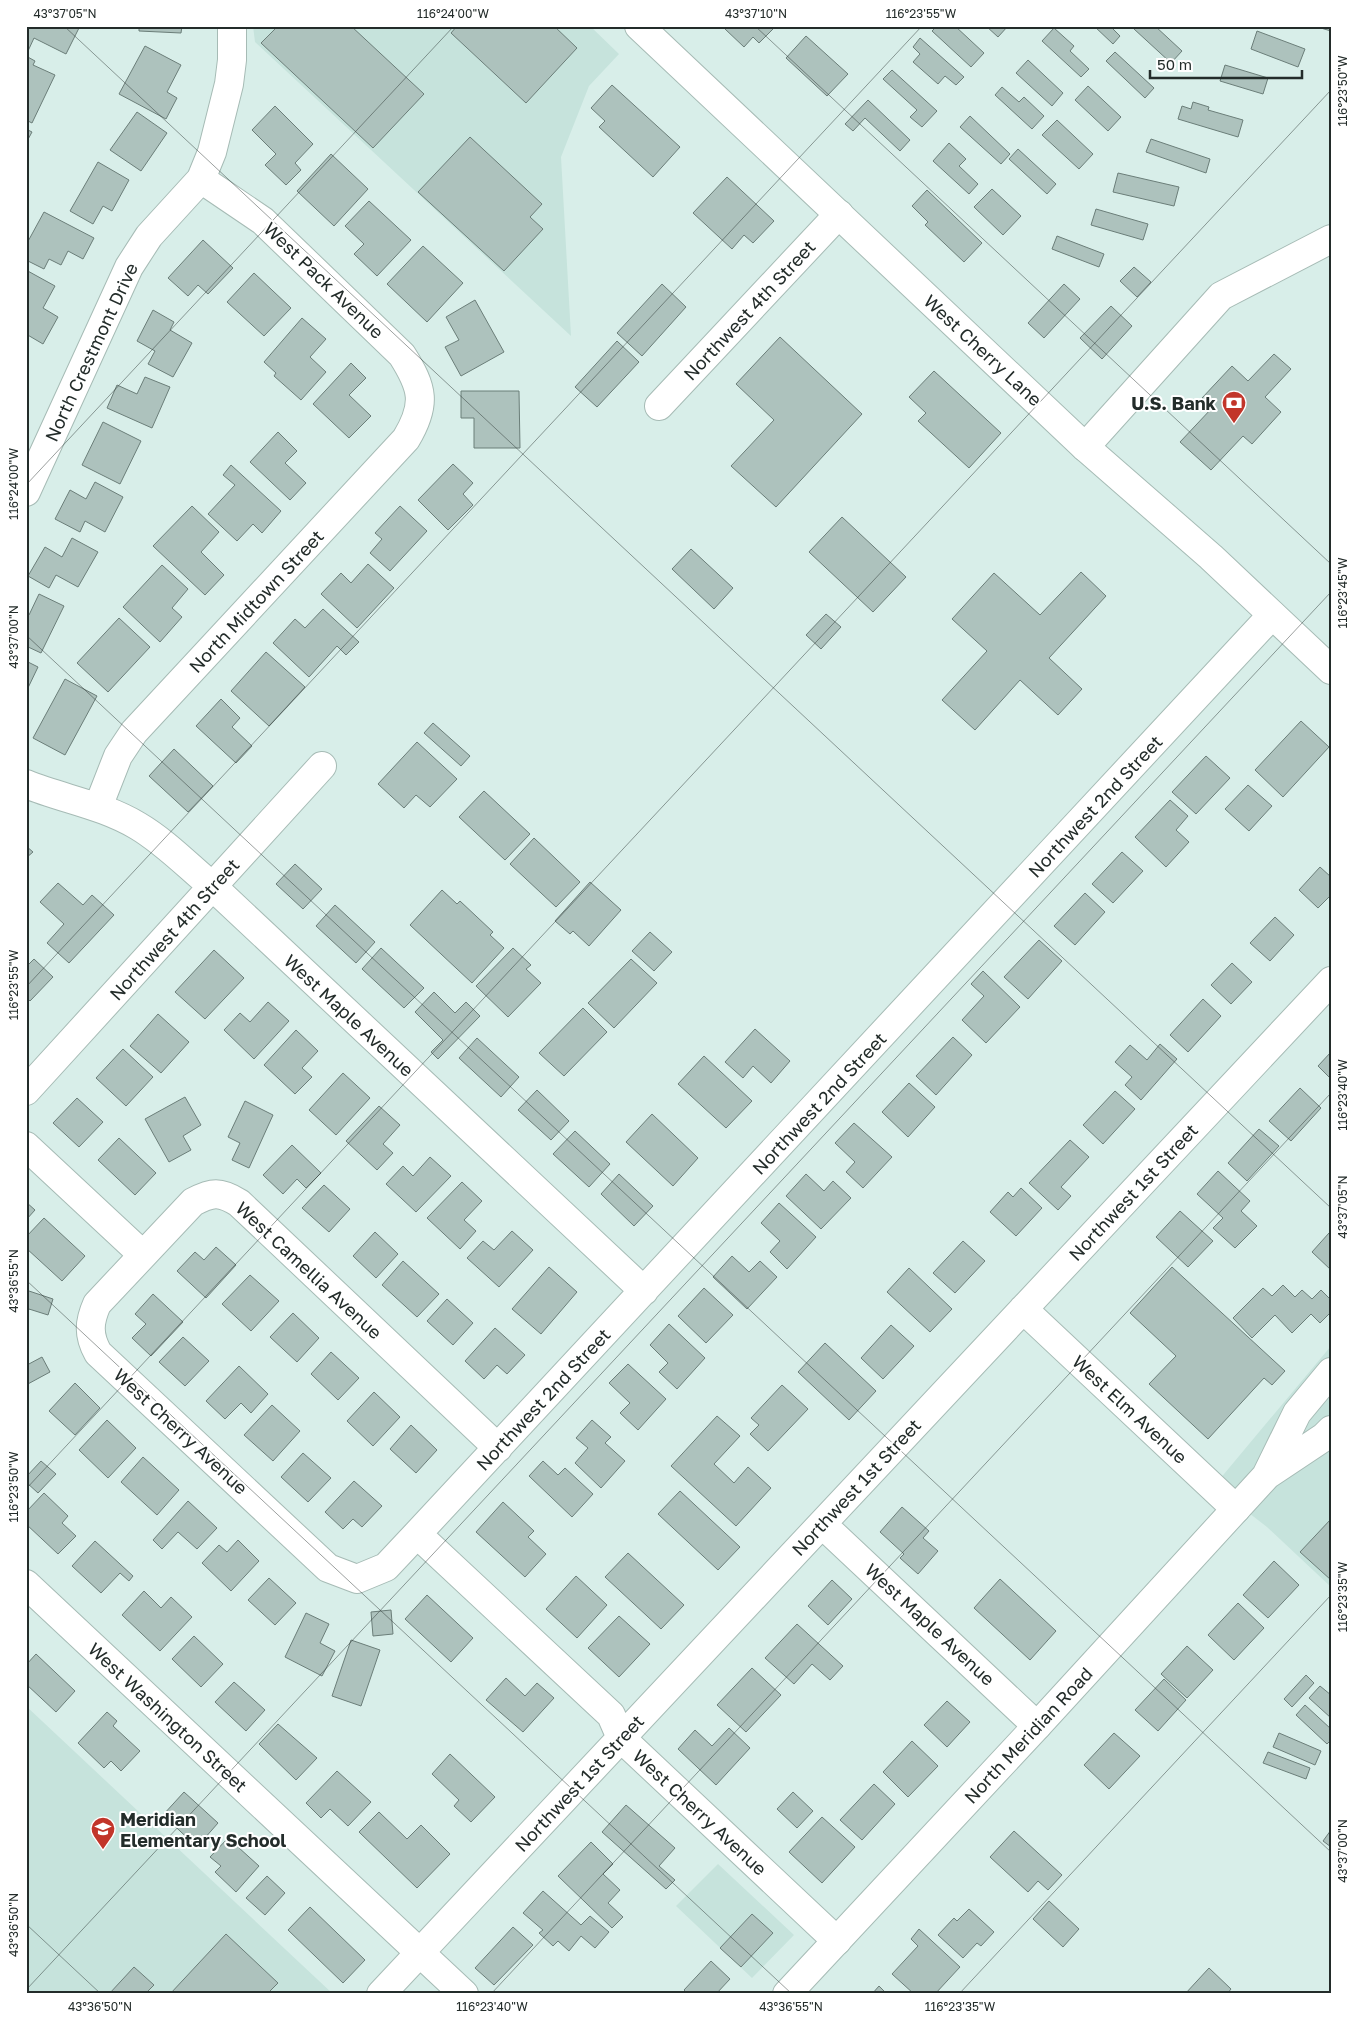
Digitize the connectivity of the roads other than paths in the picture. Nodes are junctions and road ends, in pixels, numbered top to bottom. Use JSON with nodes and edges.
{"nodes":[{"id":1,"x":232,"y":26,"type":"edge"},
{"id":2,"x":639,"y":26,"type":"edge"},
{"id":3,"x":202,"y":180,"type":"junction"},
{"id":4,"x":839,"y":214,"type":"junction"},
{"id":5,"x":1331,"y":239,"type":"edge"},
{"id":6,"x":421,"y":401,"type":"joint"},
{"id":7,"x":659,"y":406,"type":"dead end"},
{"id":8,"x":1085,"y":447,"type":"junction"},
{"id":9,"x":26,"y":492,"type":"edge"},
{"id":10,"x":1272,"y":615,"type":"junction"},
{"id":11,"x":1331,"y":670,"type":"edge"},
{"id":12,"x":322,"y":766,"type":"dead end"},
{"id":13,"x":26,"y":784,"type":"edge"},
{"id":14,"x":98,"y":807,"type":"junction"},
{"id":15,"x":212,"y":886,"type":"junction"},
{"id":16,"x":1331,"y":981,"type":"edge"},
{"id":17,"x":26,"y":1092,"type":"edge"},
{"id":18,"x":26,"y":1146,"type":"edge"},
{"id":19,"x":142,"y":1255,"type":"junction"},
{"id":20,"x":644,"y":1292,"type":"junction"},
{"id":21,"x":1023,"y":1309,"type":"junction"},
{"id":22,"x":1331,"y":1372,"type":"edge"},
{"id":23,"x":1331,"y":1430,"type":"edge"},
{"id":24,"x":498,"y":1448,"type":"junction"},
{"id":25,"x":1267,"y":1475,"type":"junction"},
{"id":26,"x":1236,"y":1509,"type":"junction"},
{"id":27,"x":822,"y":1524,"type":"junction"},
{"id":28,"x":417,"y":1534,"type":"junction"},
{"id":29,"x":357,"y":1579,"type":"joint"},
{"id":30,"x":26,"y":1584,"type":"edge"},
{"id":31,"x":1037,"y":1726,"type":"junction"},
{"id":32,"x":620,"y":1738,"type":"junction"},
{"id":33,"x":837,"y":1941,"type":"junction"},
{"id":34,"x":420,"y":1952,"type":"junction"},
{"id":35,"x":381,"y":1994,"type":"edge"},
{"id":36,"x":464,"y":1994,"type":"edge"},
{"id":37,"x":787,"y":1994,"type":"edge"}],
"edges":[{"from":1,"to":3,"type":"street","name":"North Crestmont Drive"},
{"from":2,"to":4,"type":"street","name":"West Cherry Lane"},
{"from":3,"to":6,"type":"street","name":"West Pack Avenue"},
{"from":3,"to":9,"type":"street","name":"North Crestmont Drive"},
{"from":4,"to":7,"type":"street","name":"Northwest 4th Street"},
{"from":4,"to":8,"type":"street","name":"West Cherry Lane"},
{"from":5,"to":8,"type":"street"},
{"from":6,"to":14,"type":"street","name":"North Midtown Street"},
{"from":8,"to":10,"type":"street","name":"West Cherry Lane"},
{"from":10,"to":11,"type":"street","name":"West Cherry Lane"},
{"from":10,"to":20,"type":"street","name":"Northwest 2nd Street"},
{"from":12,"to":15,"type":"street","name":"Northwest 4th Street"},
{"from":13,"to":14,"type":"street","name":"West Maple Avenue"},
{"from":14,"to":15,"type":"street","name":"West Maple Avenue"},
{"from":15,"to":17,"type":"street","name":"Northwest 4th Street"},
{"from":15,"to":20,"type":"street","name":"West Maple Avenue"},
{"from":16,"to":21,"type":"street","name":"Northwest 1st Street"},
{"from":18,"to":19,"type":"street"},
{"from":19,"to":24,"type":"street","name":"West Camellia Avenue"},
{"from":19,"to":29,"type":"street","name":"West Cherry Avenue"},
{"from":20,"to":24,"type":"street","name":"Northwest 2nd Street"},
{"from":21,"to":26,"type":"street","name":"West Elm Avenue"},
{"from":21,"to":27,"type":"street","name":"Northwest 1st Street"},
{"from":22,"to":25,"type":"street","name":"North Meridian Road"},
{"from":23,"to":25,"type":"street","name":"North Meridian Road"},
{"from":24,"to":28,"type":"street","name":"Northwest 2nd Street"},
{"from":25,"to":26,"type":"street","name":"North Meridian Road"},
{"from":26,"to":31,"type":"street","name":"North Meridian Road"},
{"from":27,"to":31,"type":"street","name":"West Maple Avenue"},
{"from":27,"to":32,"type":"street","name":"Northwest 1st Street"},
{"from":28,"to":29,"type":"street","name":"Northwest 2nd Street"},
{"from":28,"to":32,"type":"street","name":"West Cherry Avenue"},
{"from":30,"to":34,"type":"street","name":"West Washington Street"},
{"from":31,"to":33,"type":"street","name":"North Meridian Road"},
{"from":32,"to":33,"type":"street","name":"West Cherry Avenue"},
{"from":32,"to":34,"type":"street","name":"Northwest 1st Street"},
{"from":33,"to":37,"type":"street","name":"North Meridian Road"},
{"from":34,"to":35,"type":"street","name":"Northwest 1st Street"},
{"from":34,"to":36,"type":"street","name":"West Washington Street"}]}
